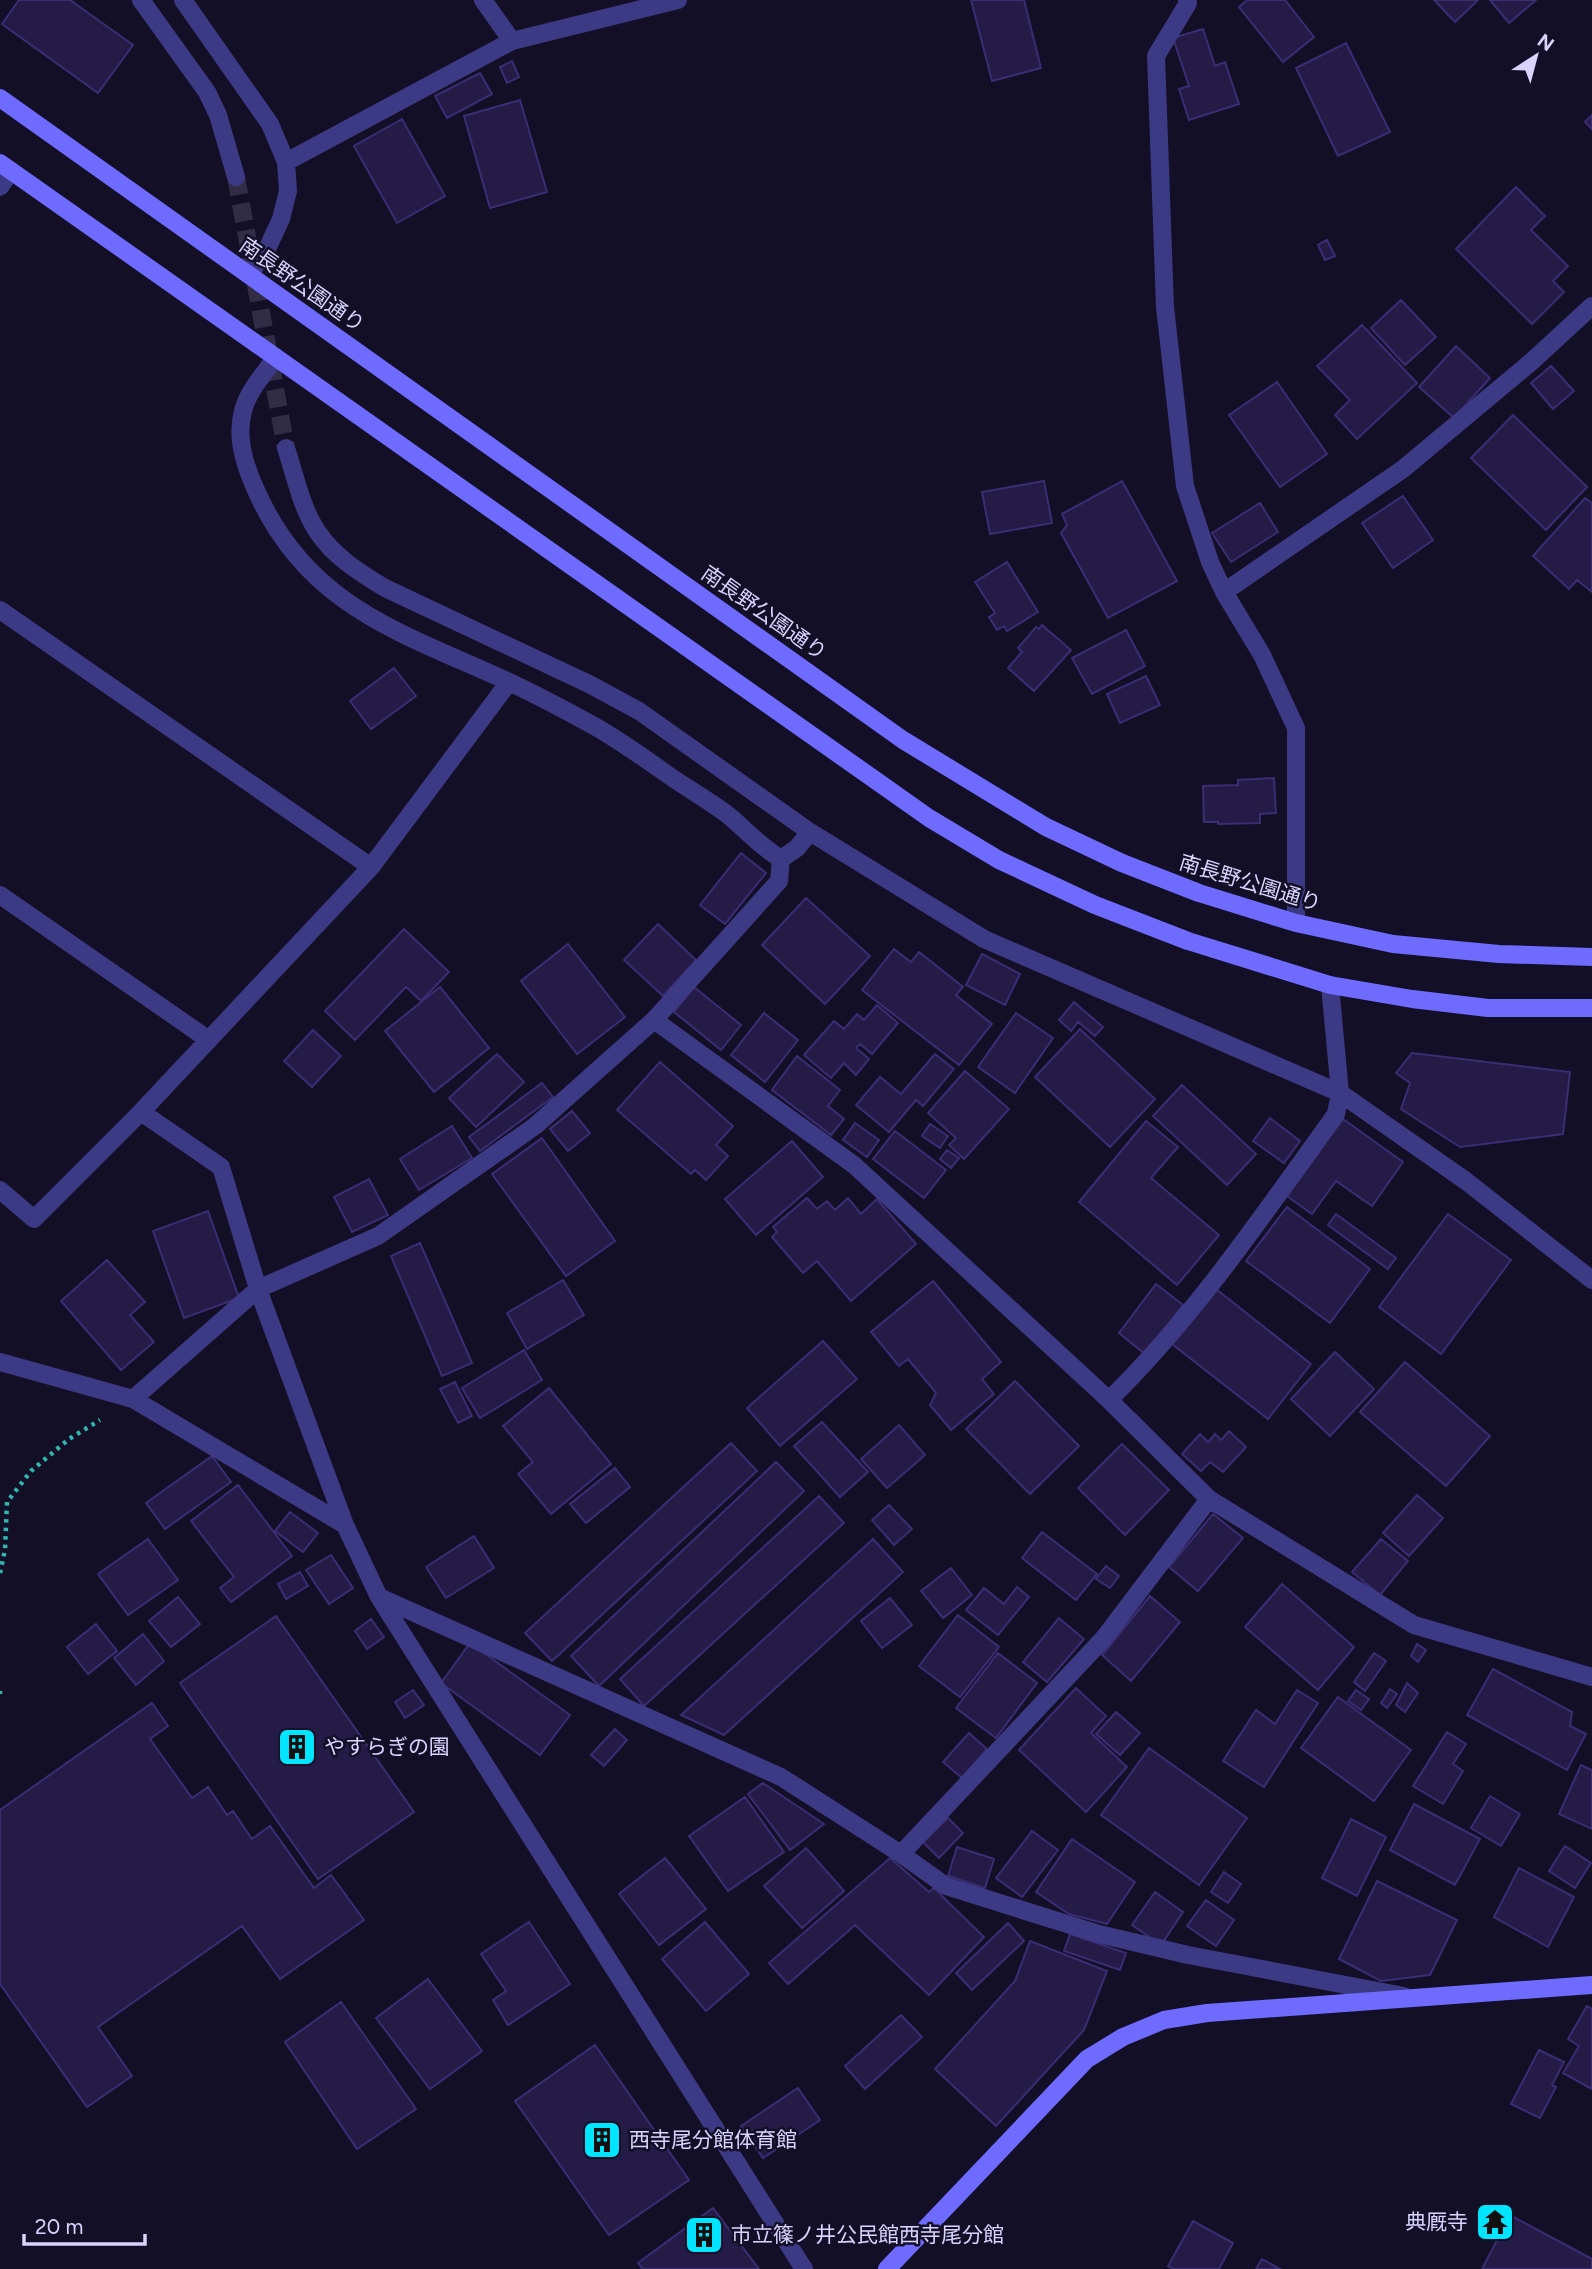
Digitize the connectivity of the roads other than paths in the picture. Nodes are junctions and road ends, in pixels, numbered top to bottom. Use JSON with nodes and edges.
{"nodes":[{"id":1,"x":141,"y":0,"type":"edge"},
{"id":2,"x":183,"y":0,"type":"edge"},
{"id":3,"x":483,"y":0,"type":"edge"},
{"id":4,"x":678,"y":0,"type":"edge"},
{"id":5,"x":1190,"y":1,"type":"edge"},
{"id":6,"x":512,"y":41,"type":"junction"},
{"id":7,"x":0,"y":98,"type":"edge"},
{"id":8,"x":286,"y":162,"type":"junction"},
{"id":9,"x":6,"y":167,"type":"edge"},
{"id":10,"x":236,"y":177,"type":"tunnel mouth"},
{"id":11,"x":0,"y":187,"type":"edge"},
{"id":12,"x":249,"y":275,"type":"junction"},
{"id":13,"x":1592,"y":306,"type":"edge"},
{"id":14,"x":276,"y":357,"type":"junction"},
{"id":15,"x":286,"y":448,"type":"tunnel mouth"},
{"id":16,"x":1224,"y":592,"type":"junction"},
{"id":17,"x":0,"y":610,"type":"edge"},
{"id":18,"x":509,"y":682,"type":"junction"},
{"id":19,"x":810,"y":832,"type":"junction"},
{"id":20,"x":781,"y":859,"type":"junction"},
{"id":21,"x":371,"y":867,"type":"junction"},
{"id":22,"x":0,"y":895,"type":"edge"},
{"id":23,"x":1296,"y":923,"type":"junction"},
{"id":24,"x":1592,"y":957,"type":"edge"},
{"id":25,"x":1329,"y":985,"type":"junction"},
{"id":26,"x":1592,"y":1008,"type":"edge"},
{"id":27,"x":654,"y":1020,"type":"junction"},
{"id":28,"x":209,"y":1040,"type":"junction"},
{"id":29,"x":1340,"y":1093,"type":"junction"},
{"id":30,"x":141,"y":1112,"type":"junction"},
{"id":31,"x":0,"y":1190,"type":"edge"},
{"id":32,"x":1592,"y":1280,"type":"edge"},
{"id":33,"x":258,"y":1289,"type":"junction"},
{"id":34,"x":0,"y":1362,"type":"edge"},
{"id":35,"x":133,"y":1399,"type":"junction"},
{"id":36,"x":1109,"y":1400,"type":"junction"},
{"id":37,"x":1209,"y":1499,"type":"junction"},
{"id":38,"x":345,"y":1525,"type":"junction"},
{"id":39,"x":379,"y":1597,"type":"junction"},
{"id":40,"x":1592,"y":1677,"type":"edge"},
{"id":41,"x":901,"y":1854,"type":"junction"},
{"id":42,"x":1592,"y":1985,"type":"edge"},
{"id":43,"x":1416,"y":1998,"type":"junction"},
{"id":44,"x":804,"y":2269,"type":"edge"},
{"id":45,"x":887,"y":2269,"type":"edge"}],
"edges":[{"from":1,"to":10,"type":"street"},
{"from":2,"to":8,"type":"street"},
{"from":3,"to":6,"type":"street"},
{"from":4,"to":6,"type":"street"},
{"from":5,"to":16,"type":"street"},
{"from":6,"to":8,"type":"street"},
{"from":7,"to":12,"type":"street","name":"南長野公園通り"},
{"from":8,"to":12,"type":"street"},
{"from":9,"to":11,"type":"street"},
{"from":9,"to":14,"type":"street"},
{"from":12,"to":23,"type":"street","name":"南長野公園通り"},
{"from":13,"to":16,"type":"street"},
{"from":14,"to":18,"type":"street"},
{"from":14,"to":25,"type":"street"},
{"from":15,"to":19,"type":"street"},
{"from":16,"to":23,"type":"street"},
{"from":17,"to":21,"type":"street"},
{"from":18,"to":20,"type":"street"},
{"from":18,"to":21,"type":"street"},
{"from":19,"to":20,"type":"street"},
{"from":19,"to":29,"type":"street"},
{"from":20,"to":27,"type":"street"},
{"from":21,"to":28,"type":"street"},
{"from":22,"to":28,"type":"street"},
{"from":23,"to":24,"type":"street","name":"南長野公園通り"},
{"from":25,"to":26,"type":"street"},
{"from":25,"to":29,"type":"street"},
{"from":27,"to":33,"type":"street"},
{"from":27,"to":36,"type":"street"},
{"from":28,"to":30,"type":"street"},
{"from":29,"to":32,"type":"street"},
{"from":29,"to":36,"type":"street"},
{"from":30,"to":31,"type":"street"},
{"from":30,"to":33,"type":"street"},
{"from":33,"to":35,"type":"street"},
{"from":33,"to":38,"type":"street"},
{"from":34,"to":35,"type":"street"},
{"from":35,"to":38,"type":"street"},
{"from":36,"to":37,"type":"street"},
{"from":37,"to":40,"type":"street"},
{"from":37,"to":41,"type":"street"},
{"from":38,"to":39,"type":"street"},
{"from":39,"to":41,"type":"street"},
{"from":39,"to":44,"type":"street"},
{"from":41,"to":43,"type":"street"},
{"from":42,"to":43,"type":"street"},
{"from":43,"to":45,"type":"street"}]}
